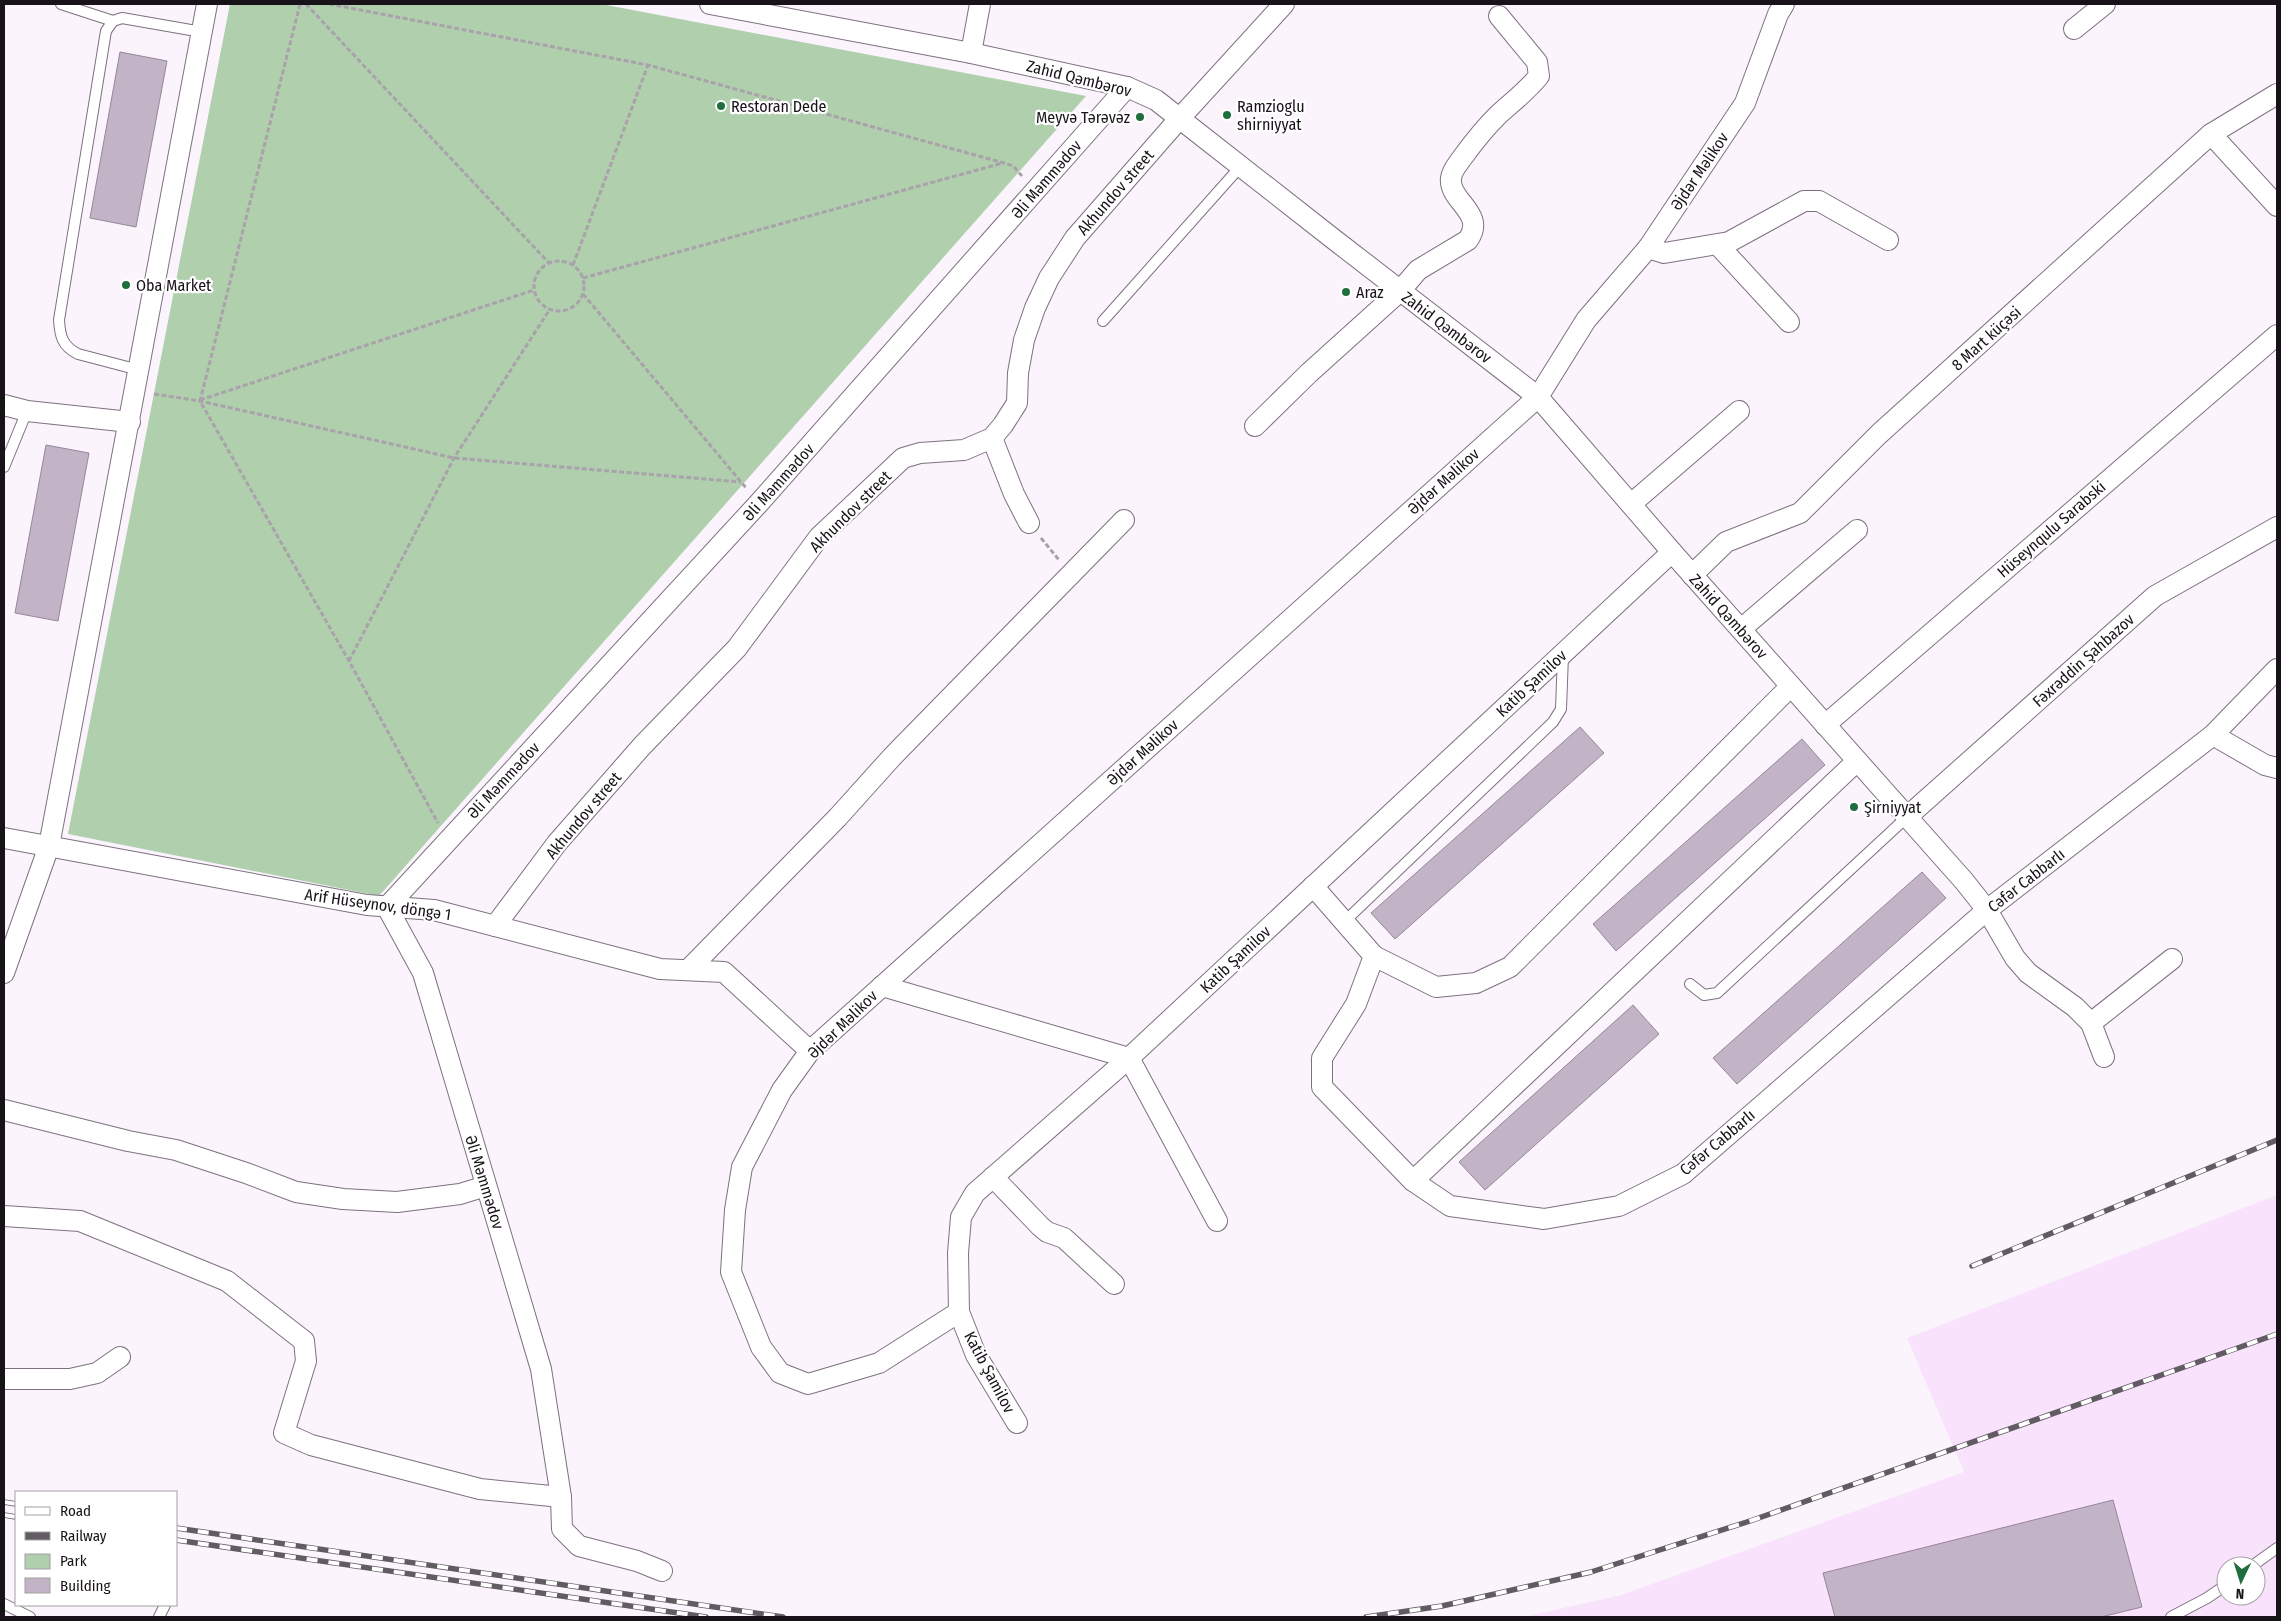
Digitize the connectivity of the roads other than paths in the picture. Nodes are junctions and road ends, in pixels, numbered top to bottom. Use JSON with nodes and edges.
{"nodes":[{"id":1,"x":61,"y":4,"type":"edge"},
{"id":2,"x":208,"y":4,"type":"edge"},
{"id":3,"x":710,"y":4,"type":"edge"},
{"id":4,"x":980,"y":4,"type":"edge"},
{"id":5,"x":1284,"y":4,"type":"edge"},
{"id":6,"x":1784,"y":4,"type":"edge"},
{"id":7,"x":2105,"y":4,"type":"edge"},
{"id":8,"x":1499,"y":16,"type":"dead end"},
{"id":9,"x":113,"y":21,"type":"junction"},
{"id":10,"x":2074,"y":29,"type":"dead end"},
{"id":11,"x":202,"y":32,"type":"junction"},
{"id":12,"x":971,"y":53,"type":"junction"},
{"id":13,"x":1127,"y":87,"type":"junction"},
{"id":14,"x":2277,"y":94,"type":"edge"},
{"id":15,"x":1179,"y":119,"type":"junction"},
{"id":16,"x":2211,"y":134,"type":"junction"},
{"id":17,"x":1240,"y":167,"type":"junction"},
{"id":18,"x":2277,"y":206,"type":"edge"},
{"id":19,"x":1888,"y":240,"type":"dead end"},
{"id":20,"x":1718,"y":245,"type":"junction"},
{"id":21,"x":1648,"y":248,"type":"junction"},
{"id":22,"x":1400,"y":291,"type":"junction"},
{"id":23,"x":1103,"y":321,"type":"dead end"},
{"id":24,"x":1790,"y":322,"type":"dead end"},
{"id":25,"x":2277,"y":335,"type":"edge"},
{"id":26,"x":139,"y":370,"type":"junction"},
{"id":27,"x":1538,"y":397,"type":"junction"},
{"id":28,"x":4,"y":405,"type":"edge"},
{"id":29,"x":27,"y":411,"type":"junction"},
{"id":30,"x":1739,"y":411,"type":"dead end"},
{"id":31,"x":130,"y":422,"type":"junction"},
{"id":32,"x":1255,"y":426,"type":"dead end"},
{"id":33,"x":992,"y":438,"type":"junction"},
{"id":34,"x":4,"y":467,"type":"edge"},
{"id":35,"x":1631,"y":504,"type":"junction"},
{"id":36,"x":1124,"y":520,"type":"dead end"},
{"id":37,"x":1029,"y":523,"type":"road end"},
{"id":38,"x":2277,"y":527,"type":"edge"},
{"id":39,"x":1857,"y":530,"type":"dead end"},
{"id":40,"x":1672,"y":552,"type":"junction"},
{"id":41,"x":1692,"y":575,"type":"junction"},
{"id":42,"x":1741,"y":629,"type":"junction"},
{"id":43,"x":1563,"y":654,"type":"junction"},
{"id":44,"x":2277,"y":669,"type":"edge"},
{"id":45,"x":1792,"y":686,"type":"junction"},
{"id":46,"x":1825,"y":725,"type":"junction"},
{"id":47,"x":2213,"y":735,"type":"junction"},
{"id":48,"x":1857,"y":761,"type":"junction"},
{"id":49,"x":2277,"y":768,"type":"edge"},
{"id":50,"x":1907,"y":817,"type":"junction"},
{"id":51,"x":4,"y":838,"type":"edge"},
{"id":52,"x":49,"y":846,"type":"junction"},
{"id":53,"x":1313,"y":886,"type":"junction"},
{"id":54,"x":387,"y":907,"type":"junction"},
{"id":55,"x":1987,"y":910,"type":"junction"},
{"id":56,"x":1344,"y":922,"type":"junction"},
{"id":57,"x":495,"y":926,"type":"junction"},
{"id":58,"x":1374,"y":956,"type":"junction"},
{"id":59,"x":2172,"y":959,"type":"dead end"},
{"id":60,"x":688,"y":970,"type":"junction"},
{"id":61,"x":4,"y":973,"type":"edge"},
{"id":62,"x":1690,"y":984,"type":"dead end"},
{"id":63,"x":882,"y":986,"type":"junction"},
{"id":64,"x":2091,"y":1023,"type":"junction"},
{"id":65,"x":810,"y":1051,"type":"junction"},
{"id":66,"x":2104,"y":1056,"type":"dead end"},
{"id":67,"x":1129,"y":1058,"type":"junction"},
{"id":68,"x":4,"y":1110,"type":"edge"},
{"id":69,"x":994,"y":1177,"type":"junction"},
{"id":70,"x":1413,"y":1181,"type":"junction"},
{"id":71,"x":486,"y":1186,"type":"junction"},
{"id":72,"x":4,"y":1216,"type":"edge"},
{"id":73,"x":1217,"y":1221,"type":"dead end"},
{"id":74,"x":1114,"y":1284,"type":"dead end"},
{"id":75,"x":959,"y":1312,"type":"junction"},
{"id":76,"x":120,"y":1357,"type":"dead end"},
{"id":77,"x":4,"y":1379,"type":"edge"},
{"id":78,"x":1017,"y":1423,"type":"dead end"},
{"id":79,"x":561,"y":1497,"type":"junction"},
{"id":80,"x":2277,"y":1548,"type":"edge"},
{"id":81,"x":2266,"y":1556,"type":"edge"},
{"id":82,"x":662,"y":1571,"type":"dead end"},
{"id":83,"x":2216,"y":1592,"type":"edge"},
{"id":84,"x":4,"y":1604,"type":"edge"},
{"id":85,"x":165,"y":1606,"type":"edge"},
{"id":86,"x":30,"y":1617,"type":"edge"},
{"id":87,"x":158,"y":1617,"type":"edge"},
{"id":88,"x":2171,"y":1617,"type":"edge"}],
"edges":[{"from":1,"to":9,"type":"lane"},
{"from":2,"to":11,"type":"street"},
{"from":3,"to":12,"type":"street","name":"Zahid Qəmbərov"},
{"from":4,"to":12,"type":"street"},
{"from":5,"to":15,"type":"street","name":"Akhundov street"},
{"from":6,"to":21,"type":"street","name":"Əjdər Məlikov"},
{"from":7,"to":10,"type":"street"},
{"from":8,"to":22,"type":"street"},
{"from":9,"to":11,"type":"lane"},
{"from":9,"to":26,"type":"lane"},
{"from":11,"to":26,"type":"street"},
{"from":12,"to":13,"type":"street","name":"Zahid Qəmbərov"},
{"from":13,"to":15,"type":"street","name":"Zahid Qəmbərov"},
{"from":13,"to":54,"type":"street","name":"Əli Məmmədov"},
{"from":14,"to":16,"type":"street","name":"8 Mart küçəsi"},
{"from":15,"to":17,"type":"street","name":"Zahid Qəmbərov"},
{"from":15,"to":33,"type":"street","name":"Akhundov street"},
{"from":16,"to":18,"type":"street"},
{"from":16,"to":41,"type":"street","name":"8 Mart küçəsi"},
{"from":17,"to":22,"type":"street","name":"Zahid Qəmbərov"},
{"from":17,"to":23,"type":"lane"},
{"from":19,"to":20,"type":"street"},
{"from":20,"to":21,"type":"street"},
{"from":20,"to":24,"type":"street"},
{"from":21,"to":27,"type":"street","name":"Əjdər Məlikov"},
{"from":22,"to":27,"type":"street","name":"Zahid Qəmbərov"},
{"from":22,"to":32,"type":"street"},
{"from":25,"to":46,"type":"street","name":"Hüseynqulu Sarabski"},
{"from":26,"to":31,"type":"street"},
{"from":27,"to":35,"type":"street","name":"Zahid Qəmbərov"},
{"from":27,"to":63,"type":"street","name":"Əjdər Məlikov"},
{"from":28,"to":29,"type":"street"},
{"from":29,"to":31,"type":"street"},
{"from":29,"to":34,"type":"lane"},
{"from":30,"to":35,"type":"street"},
{"from":31,"to":52,"type":"street"},
{"from":33,"to":37,"type":"street"},
{"from":33,"to":57,"type":"street","name":"Akhundov street"},
{"from":35,"to":40,"type":"street","name":"Zahid Qəmbərov"},
{"from":36,"to":60,"type":"street"},
{"from":38,"to":50,"type":"street","name":"Fəxrəddin Şahbazov"},
{"from":39,"to":42,"type":"street"},
{"from":40,"to":41,"type":"street","name":"Zahid Qəmbərov"},
{"from":40,"to":43,"type":"street","name":"Katib Şamilov"},
{"from":41,"to":42,"type":"street","name":"Zahid Qəmbərov"},
{"from":42,"to":45,"type":"street","name":"Zahid Qəmbərov"},
{"from":43,"to":53,"type":"street","name":"Katib Şamilov"},
{"from":43,"to":56,"type":"lane"},
{"from":44,"to":47,"type":"street","name":"Cəfər Cabbarlı"},
{"from":45,"to":46,"type":"street","name":"Zahid Qəmbərov"},
{"from":45,"to":58,"type":"street"},
{"from":46,"to":48,"type":"street","name":"Zahid Qəmbərov"},
{"from":47,"to":49,"type":"street"},
{"from":47,"to":55,"type":"street","name":"Cəfər Cabbarlı"},
{"from":48,"to":50,"type":"street","name":"Zahid Qəmbərov"},
{"from":48,"to":70,"type":"street"},
{"from":50,"to":55,"type":"street","name":"Zahid Qəmbərov"},
{"from":50,"to":62,"type":"lane"},
{"from":51,"to":52,"type":"street","name":"Arif Hüseynov, döngə 1"},
{"from":52,"to":54,"type":"street","name":"Arif Hüseynov, döngə 1"},
{"from":52,"to":61,"type":"street"},
{"from":53,"to":56,"type":"street"},
{"from":53,"to":67,"type":"street","name":"Katib Şamilov"},
{"from":54,"to":57,"type":"street","name":"Arif Hüseynov, döngə 1"},
{"from":54,"to":71,"type":"street","name":"Əli Məmmədov"},
{"from":55,"to":64,"type":"street","name":"Zahid Qəmbərov"},
{"from":55,"to":70,"type":"street","name":"Cəfər Cabbarlı"},
{"from":56,"to":58,"type":"street"},
{"from":57,"to":60,"type":"street","name":"Arif Hüseynov, döngə 1"},
{"from":58,"to":70,"type":"street","name":"Cəfər Cabbarlı"},
{"from":59,"to":64,"type":"street"},
{"from":60,"to":65,"type":"street","name":"Arif Hüseynov, döngə 1"},
{"from":63,"to":65,"type":"street","name":"Əjdər Məlikov"},
{"from":63,"to":67,"type":"street"},
{"from":64,"to":66,"type":"street"},
{"from":65,"to":75,"type":"street","name":"Əjdər Məlikov"},
{"from":67,"to":69,"type":"street","name":"Katib Şamilov"},
{"from":67,"to":73,"type":"street"},
{"from":68,"to":71,"type":"street"},
{"from":69,"to":74,"type":"street"},
{"from":69,"to":75,"type":"street","name":"Katib Şamilov"},
{"from":71,"to":79,"type":"street","name":"Əli Məmmədov"},
{"from":72,"to":79,"type":"street"},
{"from":75,"to":78,"type":"street","name":"Katib Şamilov"},
{"from":76,"to":77,"type":"street"},
{"from":79,"to":82,"type":"street","name":"Əli Məmmədov"},
{"from":80,"to":81,"type":"lane"},
{"from":83,"to":88,"type":"lane"},
{"from":84,"to":86,"type":"lane"},
{"from":85,"to":87,"type":"lane"}]}
